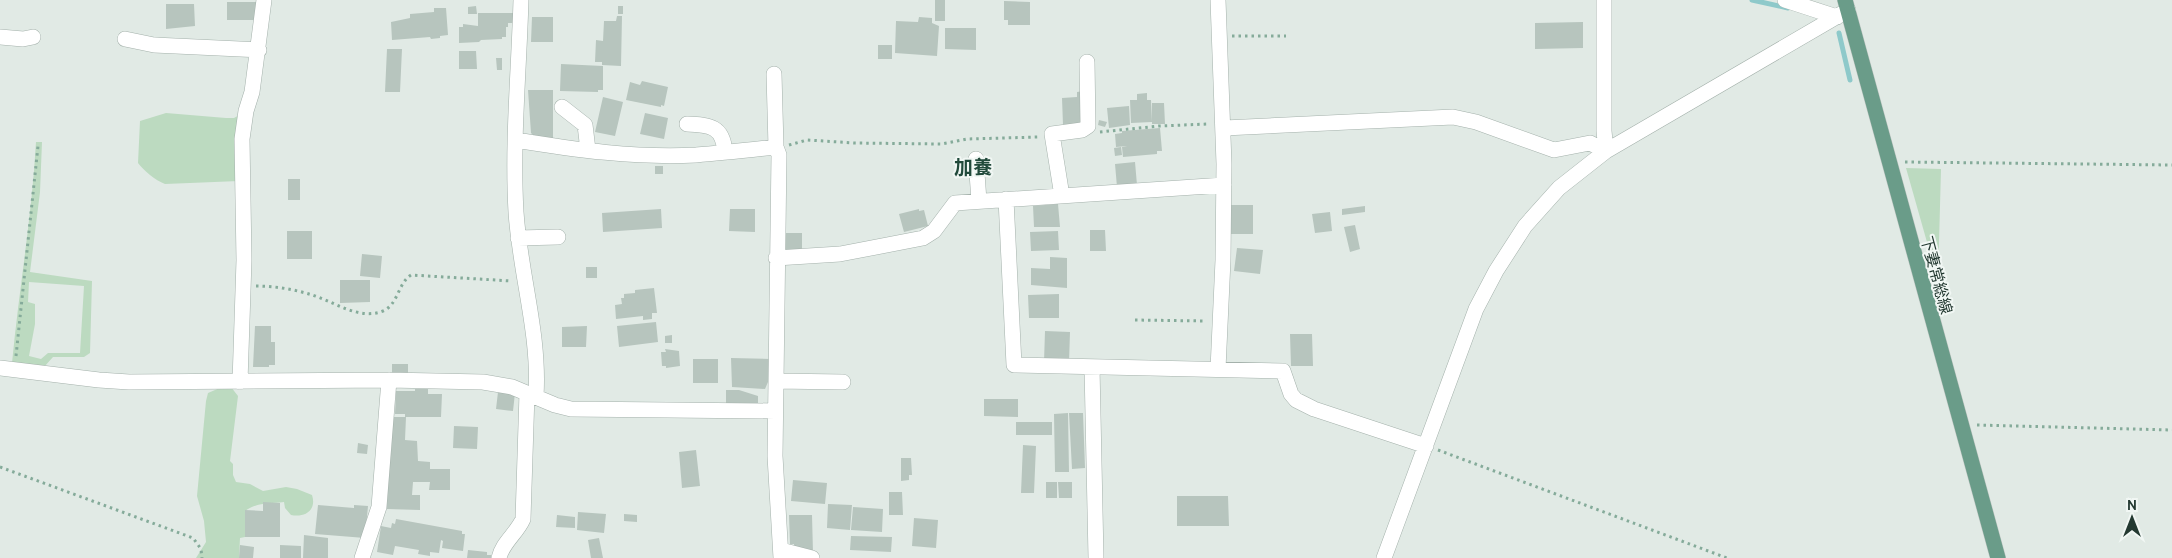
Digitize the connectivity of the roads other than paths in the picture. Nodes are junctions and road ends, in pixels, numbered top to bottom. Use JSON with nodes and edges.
{"nodes":[{"id":1,"x":264,"y":0,"type":"edge"},
{"id":2,"x":521,"y":0,"type":"edge"},
{"id":3,"x":1218,"y":0,"type":"edge"},
{"id":4,"x":1604,"y":0,"type":"edge"},
{"id":5,"x":1785,"y":0,"type":"edge"},
{"id":6,"x":1843,"y":9,"type":"edge"},
{"id":7,"x":0,"y":37,"type":"edge"},
{"id":8,"x":33,"y":37,"type":"dead end"},
{"id":9,"x":126,"y":39,"type":"dead end"},
{"id":10,"x":259,"y":50,"type":"junction"},
{"id":11,"x":1087,"y":62,"type":"dead end"},
{"id":12,"x":774,"y":74,"type":"dead end"},
{"id":13,"x":562,"y":107,"type":"dead end"},
{"id":14,"x":687,"y":124,"type":"dead end"},
{"id":15,"x":1224,"y":128,"type":"junction"},
{"id":16,"x":516,"y":140,"type":"junction"},
{"id":17,"x":777,"y":149,"type":"junction"},
{"id":18,"x":588,"y":150,"type":"junction"},
{"id":19,"x":1606,"y":151,"type":"junction"},
{"id":20,"x":725,"y":152,"type":"junction"},
{"id":21,"x":976,"y":159,"type":"dead end"},
{"id":22,"x":1224,"y":185,"type":"junction"},
{"id":23,"x":1062,"y":196,"type":"junction"},
{"id":24,"x":1006,"y":199,"type":"junction"},
{"id":25,"x":979,"y":201,"type":"junction"},
{"id":26,"x":558,"y":236,"type":"dead end"},
{"id":27,"x":518,"y":238,"type":"junction"},
{"id":28,"x":776,"y":258,"type":"junction"},
{"id":29,"x":1092,"y":367,"type":"junction"},
{"id":30,"x":8,"y":368,"type":"edge"},
{"id":31,"x":1218,"y":369,"type":"junction"},
{"id":32,"x":389,"y":380,"type":"junction"},
{"id":33,"x":776,"y":381,"type":"junction"},
{"id":34,"x":240,"y":382,"type":"junction"},
{"id":35,"x":844,"y":382,"type":"dead end"},
{"id":36,"x":531,"y":395,"type":"junction"},
{"id":37,"x":775,"y":411,"type":"junction"},
{"id":38,"x":1426,"y":446,"type":"junction"},
{"id":39,"x":781,"y":554,"type":"edge"},
{"id":40,"x":362,"y":558,"type":"edge"},
{"id":41,"x":498,"y":558,"type":"edge"},
{"id":42,"x":812,"y":558,"type":"edge"},
{"id":43,"x":1096,"y":558,"type":"edge"},
{"id":44,"x":1384,"y":558,"type":"edge"},
{"id":45,"x":1998,"y":558,"type":"edge"}],
"edges":[{"from":1,"to":10,"type":"street"},
{"from":2,"to":16,"type":"street"},
{"from":3,"to":15,"type":"street"},
{"from":4,"to":19,"type":"street"},
{"from":5,"to":6,"type":"street"},
{"from":6,"to":19,"type":"street"},
{"from":6,"to":45,"type":"main road","name":"下妻常総線"},
{"from":7,"to":8,"type":"street"},
{"from":9,"to":10,"type":"street"},
{"from":10,"to":34,"type":"street"},
{"from":11,"to":23,"type":"street"},
{"from":12,"to":17,"type":"street"},
{"from":13,"to":18,"type":"street"},
{"from":14,"to":20,"type":"street"},
{"from":15,"to":19,"type":"street"},
{"from":15,"to":22,"type":"street"},
{"from":16,"to":18,"type":"street"},
{"from":16,"to":27,"type":"street"},
{"from":17,"to":20,"type":"street"},
{"from":17,"to":28,"type":"street"},
{"from":18,"to":20,"type":"street"},
{"from":19,"to":38,"type":"street"},
{"from":21,"to":25,"type":"street"},
{"from":22,"to":23,"type":"street"},
{"from":22,"to":31,"type":"street"},
{"from":23,"to":24,"type":"street"},
{"from":24,"to":25,"type":"street"},
{"from":24,"to":29,"type":"street"},
{"from":25,"to":28,"type":"street"},
{"from":26,"to":27,"type":"street"},
{"from":27,"to":36,"type":"street"},
{"from":28,"to":33,"type":"street"},
{"from":29,"to":31,"type":"street"},
{"from":29,"to":43,"type":"street"},
{"from":30,"to":34,"type":"street"},
{"from":31,"to":38,"type":"street"},
{"from":32,"to":34,"type":"street"},
{"from":32,"to":36,"type":"street"},
{"from":32,"to":40,"type":"street"},
{"from":33,"to":35,"type":"street"},
{"from":33,"to":37,"type":"street"},
{"from":36,"to":37,"type":"street"},
{"from":36,"to":41,"type":"street"},
{"from":37,"to":39,"type":"street"},
{"from":38,"to":44,"type":"street"},
{"from":39,"to":42,"type":"street"}]}
